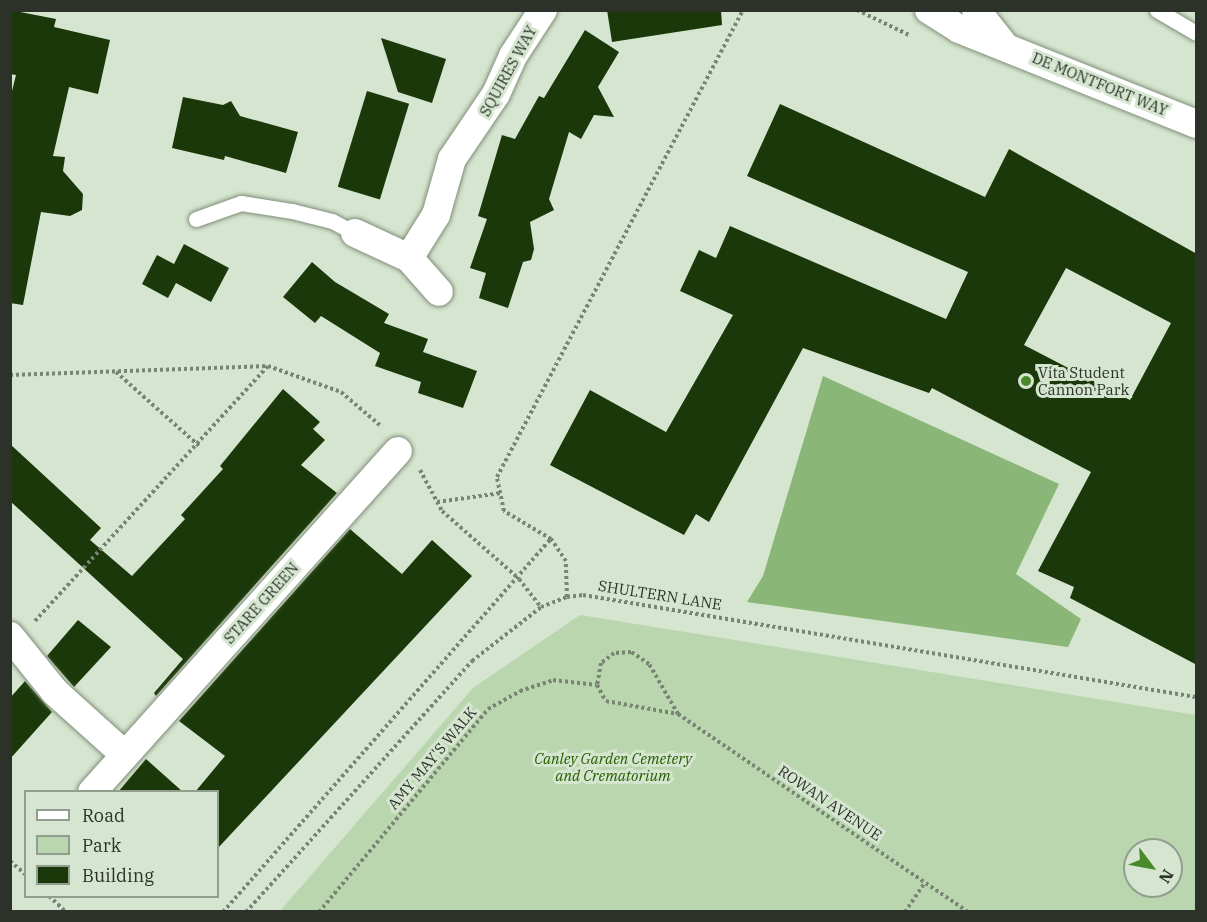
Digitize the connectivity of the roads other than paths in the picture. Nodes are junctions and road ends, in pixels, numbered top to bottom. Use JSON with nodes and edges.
{"nodes":[{"id":1,"x":543,"y":10,"type":"edge"},
{"id":2,"x":976,"y":10,"type":"edge"},
{"id":3,"x":1157,"y":10,"type":"edge"},
{"id":4,"x":933,"y":13,"type":"edge"},
{"id":5,"x":1197,"y":33,"type":"edge"},
{"id":6,"x":1002,"y":44,"type":"junction"},
{"id":7,"x":1197,"y":124,"type":"edge"},
{"id":8,"x":196,"y":219,"type":"dead end"},
{"id":9,"x":355,"y":233,"type":"joint"},
{"id":10,"x":409,"y":258,"type":"junction"},
{"id":11,"x":439,"y":292,"type":"dead end"},
{"id":12,"x":398,"y":451,"type":"road end"},
{"id":13,"x":13,"y":639,"type":"edge"},
{"id":14,"x":125,"y":755,"type":"junction"},
{"id":15,"x":94,"y":790,"type":"edge"}],
"edges":[{"from":1,"to":10,"type":"street","name":"SQUIRES WAY"},
{"from":2,"to":6,"type":"street"},
{"from":3,"to":5,"type":"lane"},
{"from":4,"to":6,"type":"street","name":"DE MONTFORT WAY"},
{"from":6,"to":7,"type":"street","name":"DE MONTFORT WAY"},
{"from":8,"to":9,"type":"lane"},
{"from":9,"to":10,"type":"street"},
{"from":10,"to":11,"type":"street"},
{"from":12,"to":14,"type":"street","name":"STARE GREEN"},
{"from":13,"to":14,"type":"street"},
{"from":14,"to":15,"type":"street","name":"STARE GREEN"}]}
